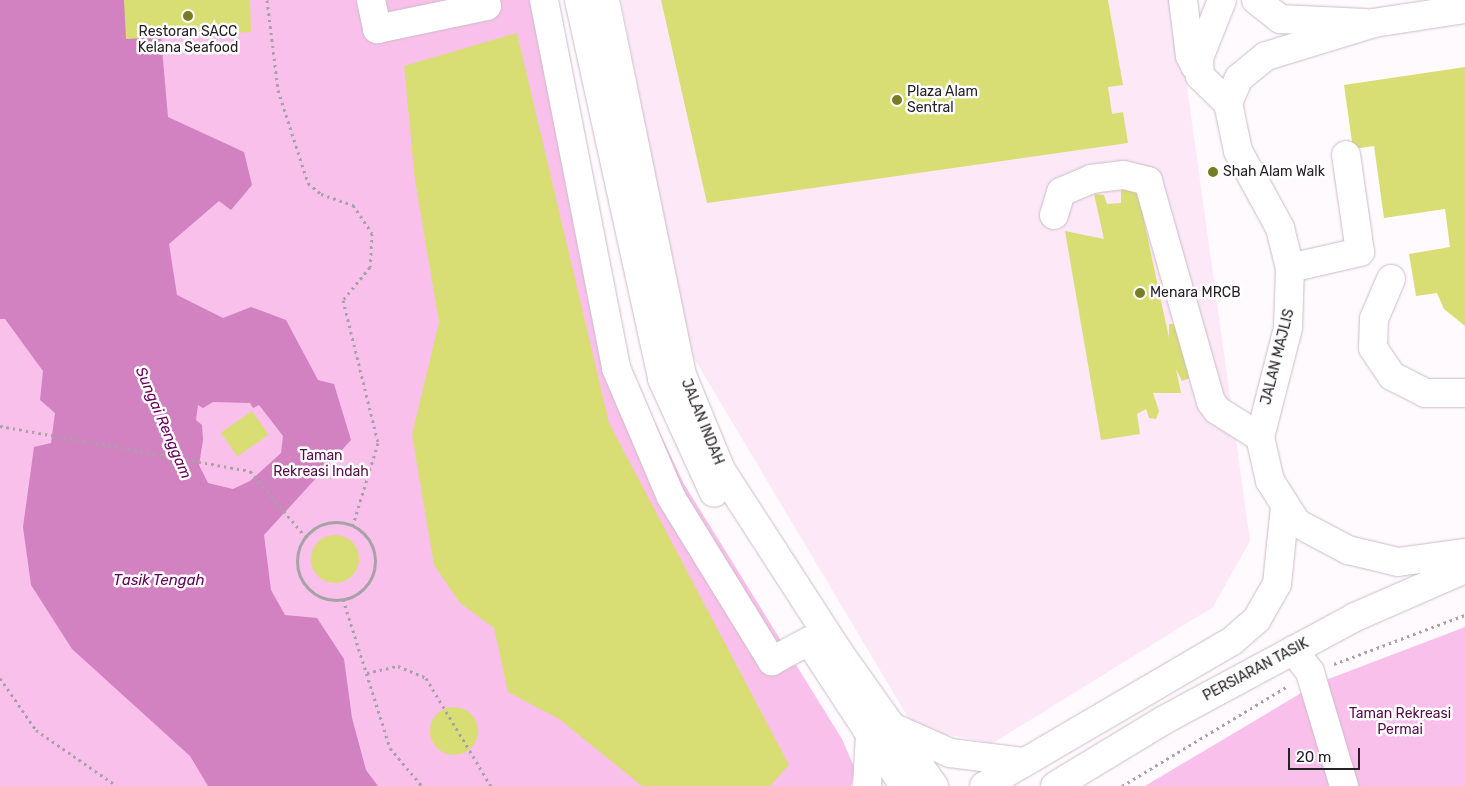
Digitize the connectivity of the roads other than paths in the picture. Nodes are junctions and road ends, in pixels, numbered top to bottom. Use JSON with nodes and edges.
{"nodes":[{"id":1,"x":371,"y":0,"type":"edge"},
{"id":2,"x":485,"y":0,"type":"edge"},
{"id":3,"x":544,"y":0,"type":"edge"},
{"id":4,"x":579,"y":0,"type":"edge"},
{"id":5,"x":605,"y":0,"type":"edge"},
{"id":6,"x":1183,"y":0,"type":"edge"},
{"id":7,"x":1222,"y":0,"type":"edge"},
{"id":8,"x":1256,"y":0,"type":"edge"},
{"id":9,"x":1465,"y":9,"type":"edge"},
{"id":10,"x":1374,"y":23,"type":"junction"},
{"id":11,"x":1200,"y":76,"type":"junction"},
{"id":12,"x":1228,"y":103,"type":"junction"},
{"id":13,"x":1346,"y":155,"type":"dead end"},
{"id":14,"x":1054,"y":215,"type":"dead end"},
{"id":15,"x":1290,"y":268,"type":"junction"},
{"id":16,"x":1391,"y":279,"type":"dead end"},
{"id":17,"x":1465,"y":393,"type":"edge"},
{"id":18,"x":1260,"y":437,"type":"junction"},
{"id":19,"x":1285,"y":507,"type":"junction"},
{"id":20,"x":1465,"y":553,"type":"edge"},
{"id":21,"x":1465,"y":569,"type":"edge"},
{"id":22,"x":809,"y":640,"type":"junction"},
{"id":23,"x":1293,"y":650,"type":"junction"},
{"id":24,"x":881,"y":730,"type":"junction"},
{"id":25,"x":1024,"y":762,"type":"junction"},
{"id":26,"x":867,"y":786,"type":"edge"},
{"id":27,"x":904,"y":786,"type":"edge"},
{"id":28,"x":934,"y":786,"type":"edge"},
{"id":29,"x":984,"y":786,"type":"edge"},
{"id":30,"x":1055,"y":786,"type":"edge"},
{"id":31,"x":1344,"y":786,"type":"edge"}],
"edges":[{"from":1,"to":2,"type":"main road"},
{"from":3,"to":22,"type":"main road"},
{"from":4,"to":22,"type":"main road","name":"JALAN INDAH"},
{"from":5,"to":24,"type":"main road","name":"JALAN INDAH"},
{"from":6,"to":11,"type":"main road"},
{"from":7,"to":11,"type":"main road"},
{"from":8,"to":10,"type":"main road"},
{"from":9,"to":10,"type":"main road"},
{"from":10,"to":12,"type":"main road"},
{"from":11,"to":12,"type":"main road"},
{"from":12,"to":15,"type":"main road","name":"JALAN MAJLIS"},
{"from":13,"to":15,"type":"main road"},
{"from":14,"to":18,"type":"main road"},
{"from":15,"to":18,"type":"main road","name":"JALAN MAJLIS"},
{"from":16,"to":17,"type":"main road"},
{"from":18,"to":19,"type":"main road","name":"JALAN MAJLIS"},
{"from":19,"to":20,"type":"main road","name":"JALAN MAJLIS"},
{"from":19,"to":25,"type":"main road"},
{"from":21,"to":23,"type":"main road","name":"PERSIARAN TASIK"},
{"from":22,"to":24,"type":"main road","name":"JALAN INDAH"},
{"from":23,"to":30,"type":"main road","name":"PERSIARAN TASIK"},
{"from":23,"to":31,"type":"main road"},
{"from":24,"to":25,"type":"main road"},
{"from":24,"to":26,"type":"main road"},
{"from":24,"to":27,"type":"main road","name":"JALAN INDAH"},
{"from":24,"to":28,"type":"main road","name":"JALAN INDAH"},
{"from":25,"to":29,"type":"main road"}]}
